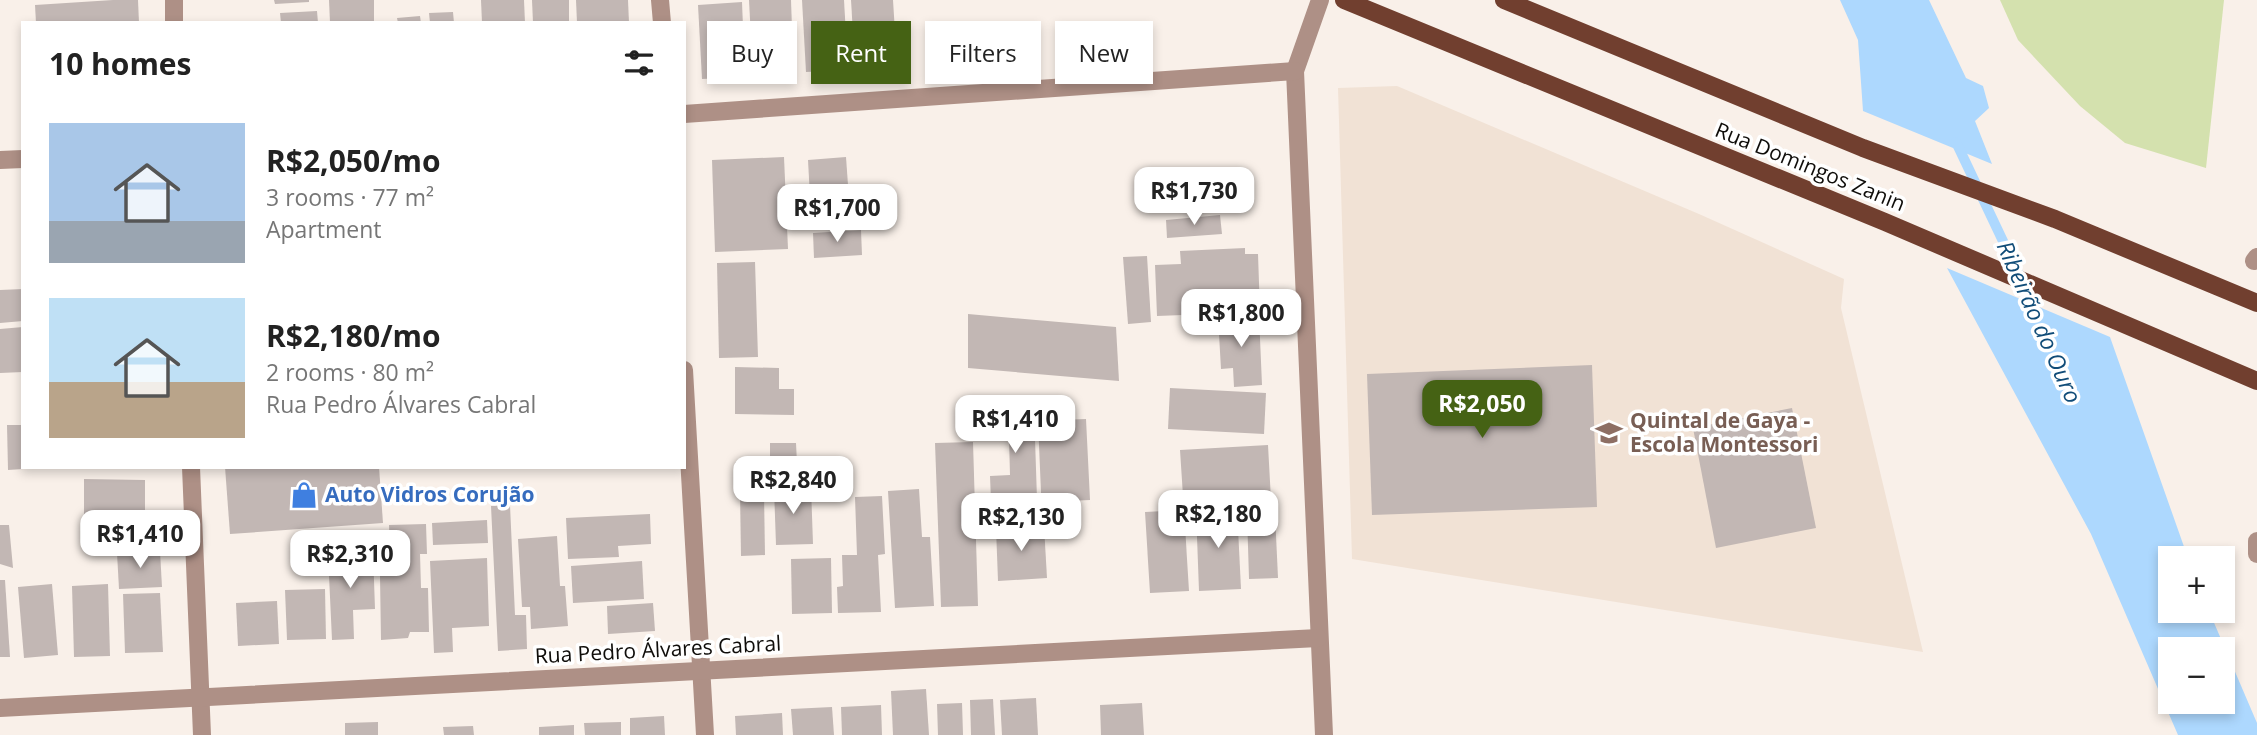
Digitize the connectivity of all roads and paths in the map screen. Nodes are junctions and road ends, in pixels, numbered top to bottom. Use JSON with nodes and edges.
{"nodes":[{"id":1,"x":174,"y":0,"type":"edge"},
{"id":2,"x":660,"y":0,"type":"edge"},
{"id":3,"x":1320,"y":0,"type":"edge"},
{"id":4,"x":1344,"y":0,"type":"edge"},
{"id":5,"x":1504,"y":0,"type":"edge"},
{"id":6,"x":174,"y":21,"type":"edge"},
{"id":7,"x":662,"y":21,"type":"edge"},
{"id":8,"x":1295,"y":71,"type":"junction"},
{"id":9,"x":686,"y":114,"type":"edge"},
{"id":10,"x":21,"y":159,"type":"edge"},
{"id":11,"x":0,"y":160,"type":"edge"},
{"id":12,"x":2257,"y":303,"type":"edge"},
{"id":13,"x":2257,"y":382,"type":"edge"},
{"id":14,"x":686,"y":405,"type":"edge"},
{"id":15,"x":191,"y":469,"type":"edge"},
{"id":16,"x":2257,"y":541,"type":"edge"},
{"id":17,"x":2257,"y":554,"type":"edge"},
{"id":18,"x":1318,"y":638,"type":"junction"},
{"id":19,"x":701,"y":670,"type":"junction"},
{"id":20,"x":201,"y":696,"type":"junction"},
{"id":21,"x":0,"y":708,"type":"edge"},
{"id":22,"x":202,"y":735,"type":"edge"},
{"id":23,"x":705,"y":735,"type":"edge"},
{"id":24,"x":1324,"y":735,"type":"edge"}],
"edges":[{"from":1,"to":6,"type":"street"},
{"from":2,"to":7,"type":"street"},
{"from":3,"to":8,"type":"street"},
{"from":4,"to":13,"type":"main road","name":"Rua Domingos Zanin"},
{"from":5,"to":12,"type":"main road","name":"Rua Domingos Zanin"},
{"from":8,"to":9,"type":"street"},
{"from":8,"to":18,"type":"street"},
{"from":10,"to":11,"type":"street"},
{"from":14,"to":19,"type":"street"},
{"from":15,"to":20,"type":"street"},
{"from":16,"to":17,"type":"street"},
{"from":18,"to":19,"type":"street","name":"Rua Pedro Álvares Cabral"},
{"from":18,"to":24,"type":"street"},
{"from":19,"to":20,"type":"street","name":"Rua Pedro Álvares Cabral"},
{"from":19,"to":23,"type":"street"},
{"from":20,"to":21,"type":"street","name":"Rua Pedro Álvares Cabral"},
{"from":20,"to":22,"type":"street"}]}
